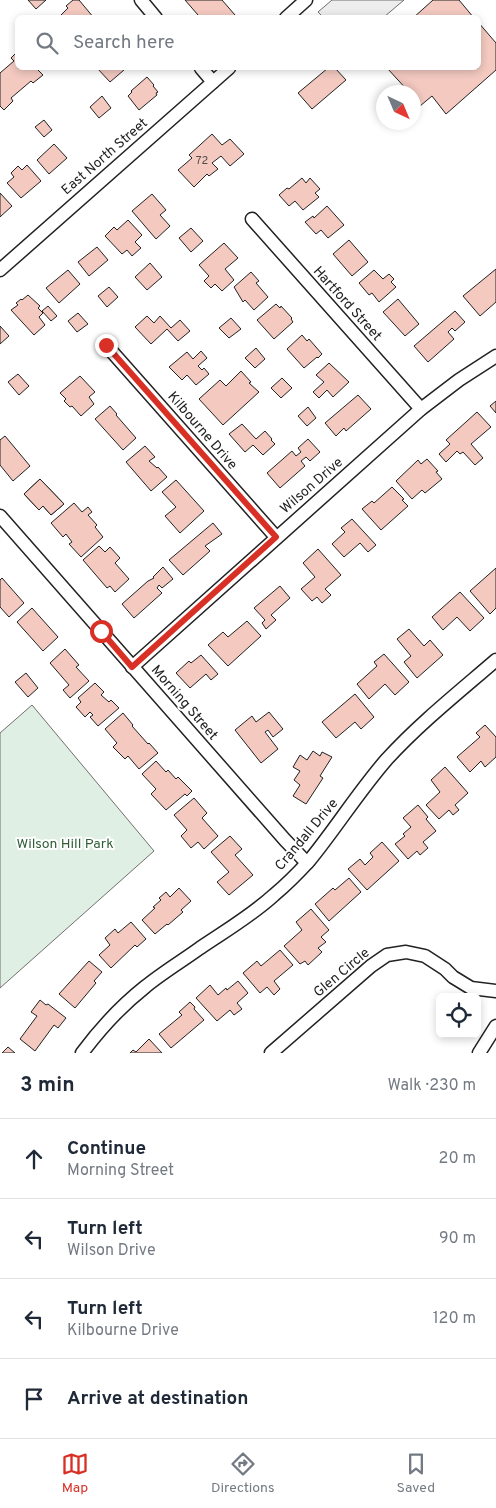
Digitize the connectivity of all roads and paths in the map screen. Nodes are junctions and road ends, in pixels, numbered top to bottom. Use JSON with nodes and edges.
{"nodes":[{"id":1,"x":141,"y":0,"type":"edge"},
{"id":2,"x":306,"y":0,"type":"edge"},
{"id":3,"x":154,"y":15,"type":"edge"},
{"id":4,"x":289,"y":15,"type":"edge"},
{"id":5,"x":203,"y":70,"type":"edge"},
{"id":6,"x":228,"y":70,"type":"edge"},
{"id":7,"x":213,"y":82,"type":"junction"},
{"id":8,"x":252,"y":219,"type":"dead end"},
{"id":9,"x":0,"y":270,"type":"edge"},
{"id":10,"x":106,"y":345,"type":"dead end"},
{"id":11,"x":496,"y":356,"type":"edge"},
{"id":12,"x":420,"y":409,"type":"junction"},
{"id":13,"x":0,"y":516,"type":"edge"},
{"id":14,"x":276,"y":537,"type":"junction"},
{"id":15,"x":496,"y":660,"type":"edge"},
{"id":16,"x":132,"y":667,"type":"junction"},
{"id":17,"x":307,"y":862,"type":"junction"},
{"id":18,"x":496,"y":991,"type":"edge"},
{"id":19,"x":496,"y":1026,"type":"edge"},
{"id":20,"x":82,"y":1053,"type":"edge"},
{"id":21,"x":271,"y":1053,"type":"edge"},
{"id":22,"x":479,"y":1053,"type":"edge"}],
"edges":[{"from":1,"to":3,"type":"street"},
{"from":2,"to":4,"type":"street"},
{"from":5,"to":7,"type":"street"},
{"from":6,"to":7,"type":"street","name":"East North Street"},
{"from":7,"to":9,"type":"street","name":"East North Street"},
{"from":8,"to":12,"type":"street","name":"Hartford Street"},
{"from":10,"to":14,"type":"street","name":"Kilbourne Drive"},
{"from":11,"to":12,"type":"street","name":"Wilson Drive"},
{"from":12,"to":14,"type":"street","name":"Wilson Drive"},
{"from":13,"to":16,"type":"street","name":"Morning Street"},
{"from":14,"to":16,"type":"street","name":"Wilson Drive"},
{"from":15,"to":17,"type":"street","name":"Crandall Drive"},
{"from":16,"to":17,"type":"street","name":"Morning Street"},
{"from":17,"to":20,"type":"street","name":"Crandall Drive"},
{"from":18,"to":21,"type":"street","name":"Glen Circle"},
{"from":19,"to":22,"type":"street"}]}
